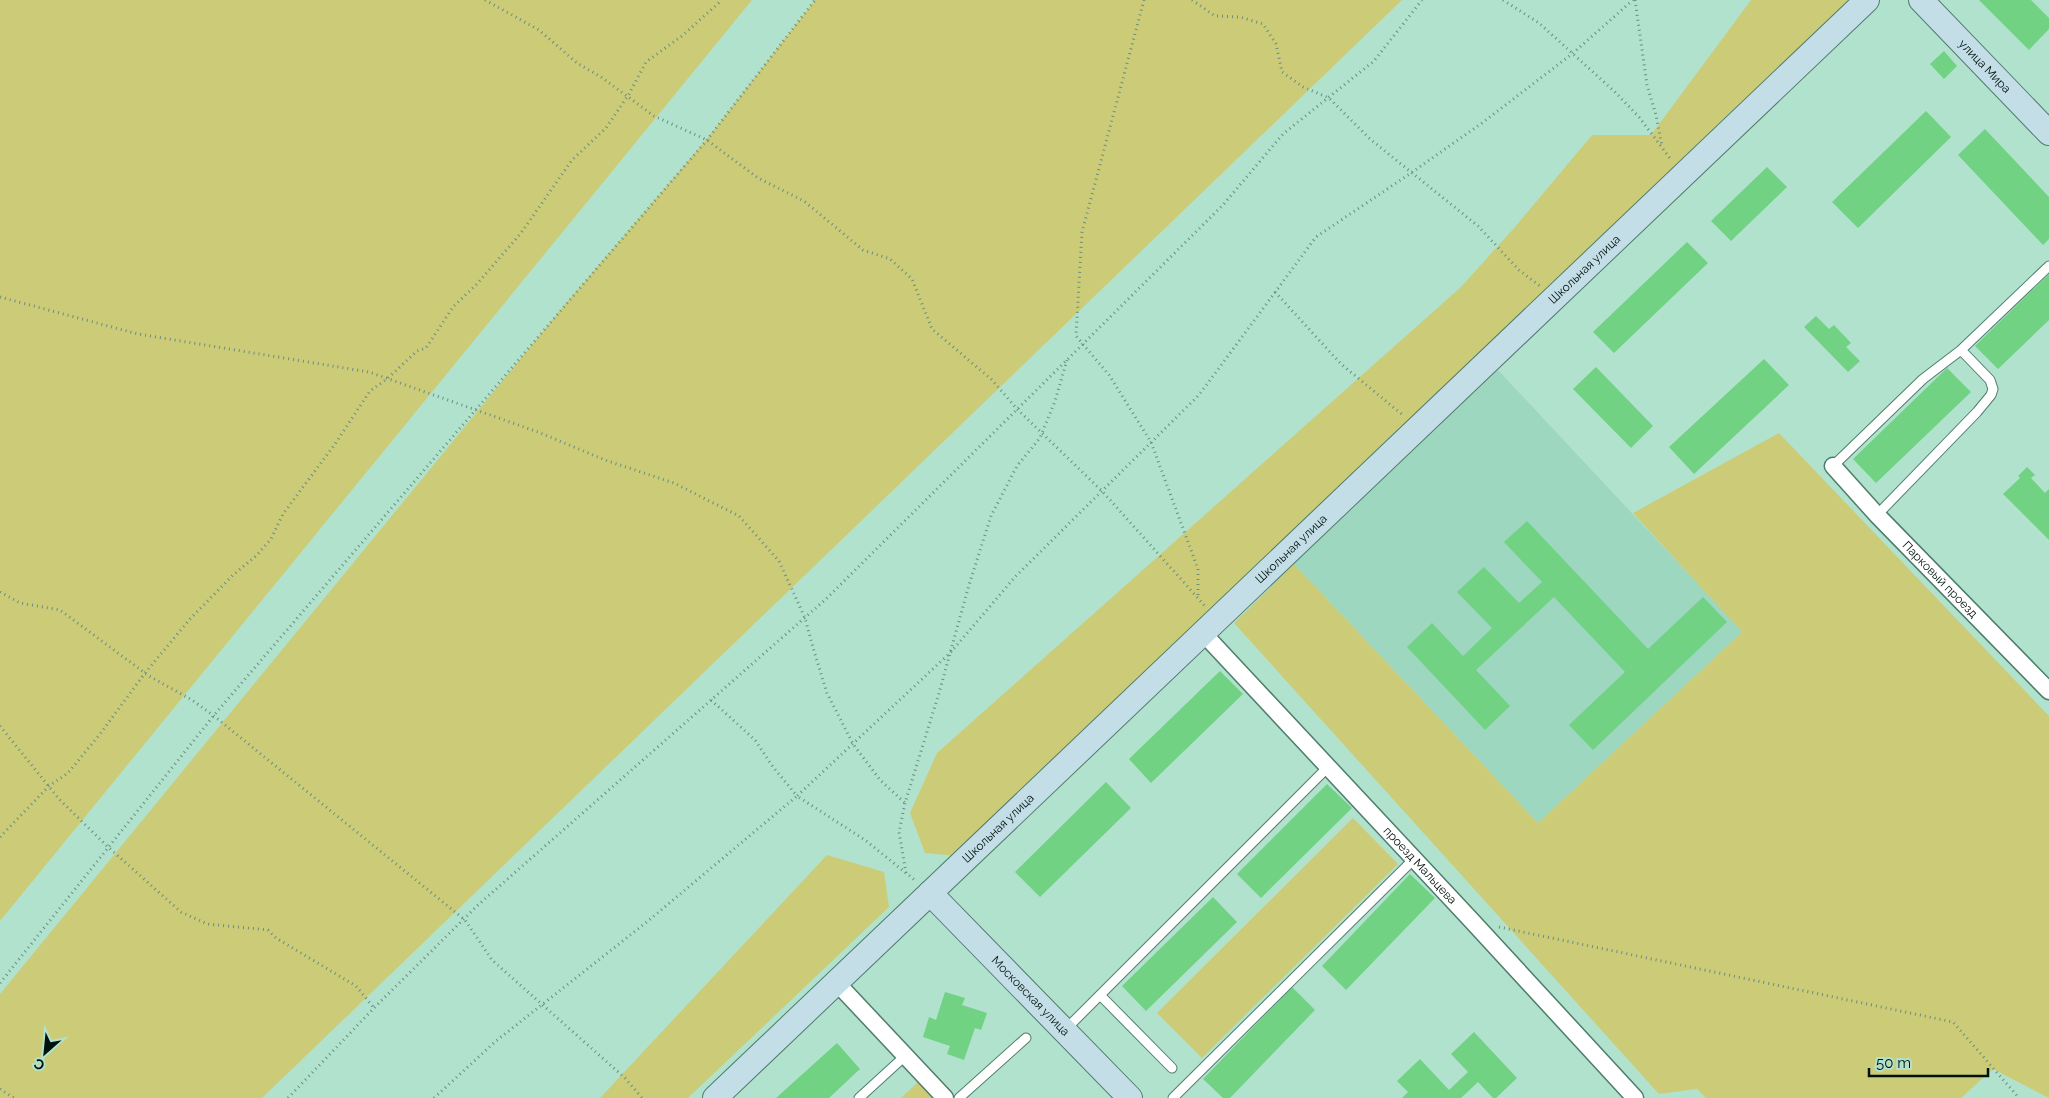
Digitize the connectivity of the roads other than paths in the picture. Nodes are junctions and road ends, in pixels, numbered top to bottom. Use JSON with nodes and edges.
{"nodes":[{"id":1,"x":1867,"y":0,"type":"edge"},
{"id":2,"x":1921,"y":0,"type":"edge"},
{"id":3,"x":2049,"y":133,"type":"edge"},
{"id":4,"x":2049,"y":266,"type":"edge"},
{"id":5,"x":1961,"y":350,"type":"junction"},
{"id":6,"x":1833,"y":466,"type":"joint"},
{"id":7,"x":1877,"y":515,"type":"junction"},
{"id":8,"x":1210,"y":626,"type":"junction"},
{"id":9,"x":2049,"y":691,"type":"edge"},
{"id":10,"x":1328,"y":766,"type":"junction"},
{"id":11,"x":1414,"y":859,"type":"junction"},
{"id":12,"x":930,"y":893,"type":"junction"},
{"id":13,"x":836,"y":982,"type":"junction"},
{"id":14,"x":1100,"y":995,"type":"junction"},
{"id":15,"x":1064,"y":1030,"type":"junction"},
{"id":16,"x":1026,"y":1038,"type":"dead end"},
{"id":17,"x":906,"y":1056,"type":"junction"},
{"id":18,"x":1172,"y":1068,"type":"dead end"},
{"id":19,"x":715,"y":1098,"type":"edge"},
{"id":20,"x":859,"y":1098,"type":"edge"},
{"id":21,"x":945,"y":1098,"type":"edge"},
{"id":22,"x":959,"y":1098,"type":"edge"},
{"id":23,"x":1130,"y":1098,"type":"edge"},
{"id":24,"x":1173,"y":1098,"type":"edge"},
{"id":25,"x":1635,"y":1098,"type":"edge"}],
"edges":[{"from":1,"to":8,"type":"street","name":"Школьная улица"},
{"from":2,"to":3,"type":"street","name":"улица Мира"},
{"from":4,"to":5,"type":"lane"},
{"from":5,"to":6,"type":"lane"},
{"from":5,"to":7,"type":"lane"},
{"from":6,"to":7,"type":"street","name":"Парковый проезд"},
{"from":7,"to":9,"type":"street","name":"Парковый проезд"},
{"from":8,"to":10,"type":"street","name":"проезд Мальцева"},
{"from":8,"to":12,"type":"street","name":"Школьная улица"},
{"from":10,"to":11,"type":"street","name":"проезд Мальцева"},
{"from":10,"to":14,"type":"lane"},
{"from":11,"to":24,"type":"lane"},
{"from":11,"to":25,"type":"street","name":"проезд Мальцева"},
{"from":12,"to":13,"type":"street","name":"Школьная улица"},
{"from":12,"to":15,"type":"street","name":"Московская улица"},
{"from":13,"to":17,"type":"street"},
{"from":13,"to":19,"type":"street","name":"Школьная улица"},
{"from":14,"to":15,"type":"lane"},
{"from":14,"to":18,"type":"lane"},
{"from":15,"to":23,"type":"street","name":"Московская улица"},
{"from":16,"to":22,"type":"lane"},
{"from":17,"to":20,"type":"lane"},
{"from":17,"to":21,"type":"street"}]}
